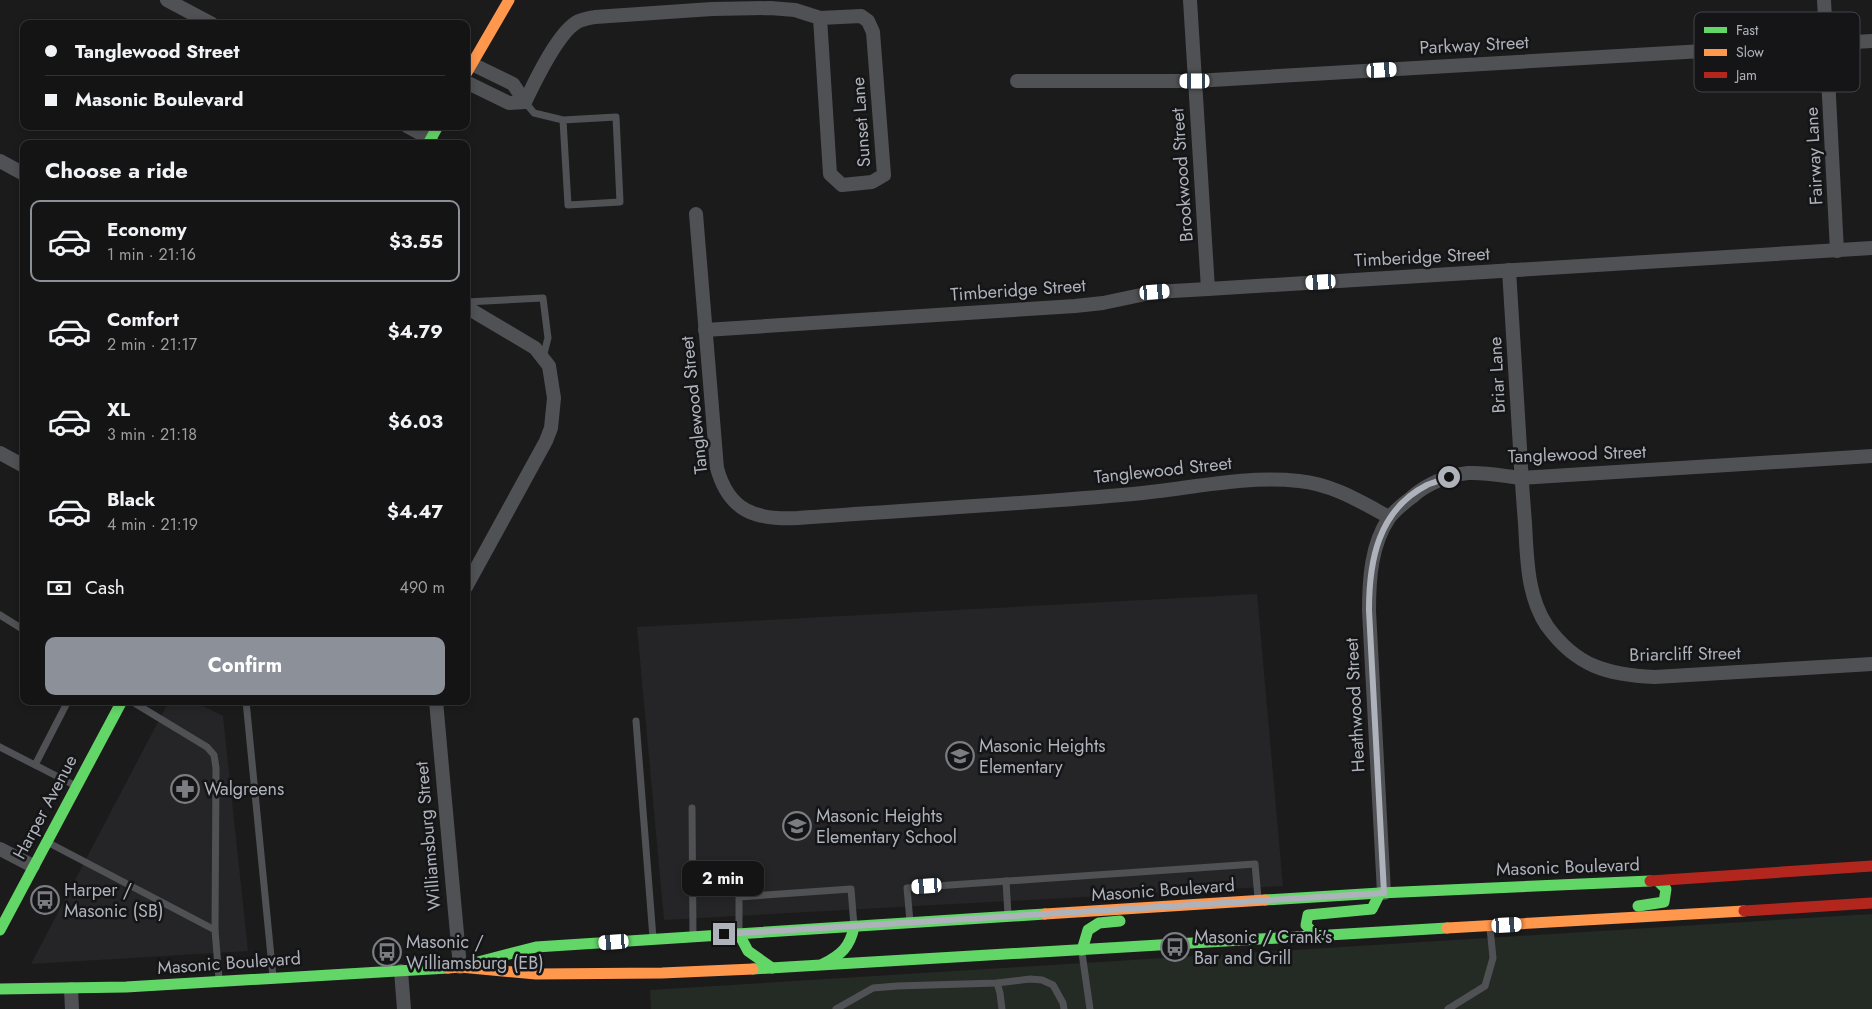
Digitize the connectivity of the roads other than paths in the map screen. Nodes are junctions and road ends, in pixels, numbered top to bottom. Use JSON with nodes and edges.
{"nodes":[{"id":1,"x":167,"y":0,"type":"edge"},
{"id":2,"x":509,"y":0,"type":"edge"},
{"id":3,"x":1190,"y":0,"type":"edge"},
{"id":4,"x":820,"y":18,"type":"junction"},
{"id":5,"x":204,"y":20,"type":"edge"},
{"id":6,"x":1694,"y":52,"type":"edge"},
{"id":7,"x":470,"y":67,"type":"edge"},
{"id":8,"x":470,"y":69,"type":"edge"},
{"id":9,"x":1017,"y":81,"type":"dead end"},
{"id":10,"x":1195,"y":81,"type":"junction"},
{"id":11,"x":470,"y":84,"type":"edge"},
{"id":12,"x":1829,"y":92,"type":"edge"},
{"id":13,"x":525,"y":102,"type":"junction"},
{"id":14,"x":563,"y":120,"type":"junction"},
{"id":15,"x":413,"y":130,"type":"edge"},
{"id":16,"x":428,"y":140,"type":"edge"},
{"id":17,"x":0,"y":161,"type":"edge"},
{"id":18,"x":20,"y":172,"type":"edge"},
{"id":19,"x":696,"y":214,"type":"dead end"},
{"id":20,"x":1872,"y":248,"type":"edge"},
{"id":21,"x":1837,"y":250,"type":"junction"},
{"id":22,"x":1509,"y":270,"type":"junction"},
{"id":23,"x":1208,"y":288,"type":"junction"},
{"id":24,"x":470,"y":302,"type":"edge"},
{"id":25,"x":470,"y":309,"type":"edge"},
{"id":26,"x":706,"y":330,"type":"junction"},
{"id":27,"x":543,"y":357,"type":"junction"},
{"id":28,"x":0,"y":453,"type":"edge"},
{"id":29,"x":1872,"y":456,"type":"edge"},
{"id":30,"x":20,"y":464,"type":"edge"},
{"id":31,"x":1521,"y":478,"type":"junction"},
{"id":32,"x":1390,"y":517,"type":"junction"},
{"id":33,"x":470,"y":579,"type":"edge"},
{"id":34,"x":0,"y":615,"type":"edge"},
{"id":35,"x":20,"y":628,"type":"edge"},
{"id":36,"x":1872,"y":664,"type":"edge"},
{"id":37,"x":66,"y":705,"type":"edge"},
{"id":38,"x":120,"y":705,"type":"edge"},
{"id":39,"x":138,"y":705,"type":"edge"},
{"id":40,"x":246,"y":705,"type":"edge"},
{"id":41,"x":436,"y":705,"type":"edge"},
{"id":42,"x":636,"y":721,"type":"dead end"},
{"id":43,"x":0,"y":746,"type":"edge"},
{"id":44,"x":36,"y":765,"type":"junction"},
{"id":45,"x":76,"y":787,"type":"junction"},
{"id":46,"x":692,"y":808,"type":"dead end"},
{"id":47,"x":46,"y":842,"type":"junction"},
{"id":48,"x":0,"y":849,"type":"edge"},
{"id":49,"x":33,"y":866,"type":"junction"},
{"id":50,"x":1872,"y":866,"type":"edge"},
{"id":51,"x":1006,"y":881,"type":"junction"},
{"id":52,"x":1658,"y":881,"type":"junction"},
{"id":53,"x":1382,"y":893,"type":"junction"},
{"id":54,"x":1258,"y":901,"type":"junction"},
{"id":55,"x":1230,"y":903,"type":"junction"},
{"id":56,"x":1872,"y":903,"type":"edge"},
{"id":57,"x":4,"y":913,"type":"edge"},
{"id":58,"x":1008,"y":917,"type":"junction"},
{"id":59,"x":1154,"y":919,"type":"dead end"},
{"id":60,"x":1135,"y":920,"type":"dead end"},
{"id":61,"x":1575,"y":920,"type":"junction"},
{"id":62,"x":910,"y":923,"type":"junction"},
{"id":63,"x":854,"y":926,"type":"junction"},
{"id":64,"x":1490,"y":926,"type":"junction"},
{"id":65,"x":0,"y":930,"type":"edge"},
{"id":66,"x":215,"y":930,"type":"junction"},
{"id":67,"x":739,"y":934,"type":"junction"},
{"id":68,"x":693,"y":936,"type":"junction"},
{"id":69,"x":1317,"y":937,"type":"junction"},
{"id":70,"x":653,"y":939,"type":"junction"},
{"id":71,"x":1082,"y":950,"type":"junction"},
{"id":72,"x":820,"y":966,"type":"junction"},
{"id":73,"x":460,"y":967,"type":"junction"},
{"id":74,"x":772,"y":968,"type":"junction"},
{"id":75,"x":401,"y":971,"type":"junction"},
{"id":76,"x":662,"y":973,"type":"junction"},
{"id":77,"x":273,"y":977,"type":"junction"},
{"id":78,"x":220,"y":980,"type":"junction"},
{"id":79,"x":997,"y":983,"type":"junction"},
{"id":80,"x":71,"y":988,"type":"junction"},
{"id":81,"x":0,"y":989,"type":"edge"},
{"id":82,"x":72,"y":1009,"type":"edge"},
{"id":83,"x":404,"y":1009,"type":"edge"},
{"id":84,"x":836,"y":1009,"type":"edge"},
{"id":85,"x":1002,"y":1009,"type":"edge"},
{"id":86,"x":1064,"y":1009,"type":"edge"},
{"id":87,"x":1090,"y":1009,"type":"edge"},
{"id":88,"x":1448,"y":1009,"type":"edge"}],
"edges":[{"from":1,"to":5,"type":"street"},
{"from":2,"to":7,"type":"main road"},
{"from":3,"to":10,"type":"street","name":"Brookwood Street"},
{"from":4,"to":4,"type":"street","name":"Sunset Lane"},
{"from":4,"to":13,"type":"street","name":"Sunset Lane"},
{"from":6,"to":10,"type":"street","name":"Parkway Street"},
{"from":8,"to":13,"type":"street"},
{"from":9,"to":10,"type":"street","name":"Parkway Street"},
{"from":10,"to":23,"type":"street","name":"Brookwood Street"},
{"from":11,"to":13,"type":"street"},
{"from":12,"to":21,"type":"street","name":"Fairway Lane"},
{"from":13,"to":14,"type":"lane"},
{"from":14,"to":14,"type":"lane"},
{"from":15,"to":16,"type":"street"},
{"from":17,"to":18,"type":"street"},
{"from":19,"to":26,"type":"street","name":"Tanglewood Street"},
{"from":20,"to":21,"type":"street","name":"Timberidge Street"},
{"from":21,"to":22,"type":"street","name":"Timberidge Street"},
{"from":22,"to":23,"type":"street","name":"Timberidge Street"},
{"from":22,"to":31,"type":"street","name":"Briar Lane"},
{"from":23,"to":26,"type":"street","name":"Timberidge Street"},
{"from":24,"to":27,"type":"lane"},
{"from":25,"to":27,"type":"street"},
{"from":26,"to":32,"type":"street","name":"Tanglewood Street"},
{"from":27,"to":33,"type":"street"},
{"from":28,"to":30,"type":"street"},
{"from":29,"to":31,"type":"street","name":"Tanglewood Street"},
{"from":31,"to":32,"type":"street","name":"Tanglewood Street"},
{"from":31,"to":36,"type":"street","name":"Briarcliff Street"},
{"from":32,"to":53,"type":"street","name":"Heathwood Street"},
{"from":34,"to":35,"type":"lane"},
{"from":37,"to":44,"type":"lane"},
{"from":38,"to":45,"type":"main road","name":"Harper Avenue"},
{"from":39,"to":66,"type":"lane"},
{"from":40,"to":77,"type":"lane"},
{"from":41,"to":73,"type":"street","name":"Williamsburg Street"},
{"from":42,"to":70,"type":"lane"},
{"from":43,"to":44,"type":"lane"},
{"from":44,"to":45,"type":"lane"},
{"from":45,"to":47,"type":"main road","name":"Harper Avenue"},
{"from":46,"to":68,"type":"lane"},
{"from":47,"to":49,"type":"main road","name":"Harper Avenue"},
{"from":47,"to":66,"type":"lane"},
{"from":48,"to":49,"type":"street"},
{"from":49,"to":57,"type":"main road","name":"Harper Avenue"},
{"from":50,"to":52,"type":"main road","name":"Masonic Boulevard"},
{"from":51,"to":54,"type":"lane"},
{"from":51,"to":58,"type":"lane"},
{"from":51,"to":62,"type":"lane"},
{"from":52,"to":53,"type":"main road","name":"Masonic Boulevard"},
{"from":52,"to":61,"type":"main road"},
{"from":53,"to":54,"type":"main road","name":"Masonic Boulevard"},
{"from":53,"to":69,"type":"main road"},
{"from":54,"to":55,"type":"main road","name":"Masonic Boulevard"},
{"from":55,"to":58,"type":"main road","name":"Masonic Boulevard"},
{"from":55,"to":59,"type":"main road"},
{"from":56,"to":61,"type":"main road","name":"Masonic Boulevard"},
{"from":57,"to":65,"type":"main road","name":"Harper Avenue"},
{"from":58,"to":62,"type":"main road","name":"Masonic Boulevard"},
{"from":60,"to":71,"type":"main road"},
{"from":61,"to":64,"type":"main road","name":"Masonic Boulevard"},
{"from":62,"to":63,"type":"main road","name":"Masonic Boulevard"},
{"from":63,"to":67,"type":"main road","name":"Masonic Boulevard"},
{"from":63,"to":67,"type":"lane"},
{"from":63,"to":72,"type":"main road"},
{"from":64,"to":69,"type":"main road","name":"Masonic Boulevard"},
{"from":64,"to":88,"type":"lane"},
{"from":66,"to":78,"type":"lane"},
{"from":67,"to":68,"type":"main road","name":"Masonic Boulevard"},
{"from":67,"to":74,"type":"main road"},
{"from":68,"to":70,"type":"main road","name":"Masonic Boulevard"},
{"from":69,"to":71,"type":"main road","name":"Masonic Boulevard"},
{"from":70,"to":73,"type":"main road","name":"Masonic Boulevard"},
{"from":70,"to":76,"type":"main road"},
{"from":71,"to":72,"type":"main road","name":"Masonic Boulevard"},
{"from":71,"to":87,"type":"lane"},
{"from":72,"to":74,"type":"main road","name":"Masonic Boulevard"},
{"from":73,"to":75,"type":"main road","name":"Masonic Boulevard"},
{"from":73,"to":76,"type":"main road","name":"Masonic Boulevard"},
{"from":74,"to":76,"type":"main road","name":"Masonic Boulevard"},
{"from":75,"to":77,"type":"main road","name":"Masonic Boulevard"},
{"from":75,"to":83,"type":"street"},
{"from":77,"to":78,"type":"main road","name":"Masonic Boulevard"},
{"from":78,"to":80,"type":"main road","name":"Masonic Boulevard"},
{"from":79,"to":84,"type":"lane"},
{"from":79,"to":85,"type":"lane"},
{"from":79,"to":86,"type":"lane"},
{"from":80,"to":81,"type":"main road","name":"Masonic Boulevard"},
{"from":80,"to":82,"type":"street"}]}
